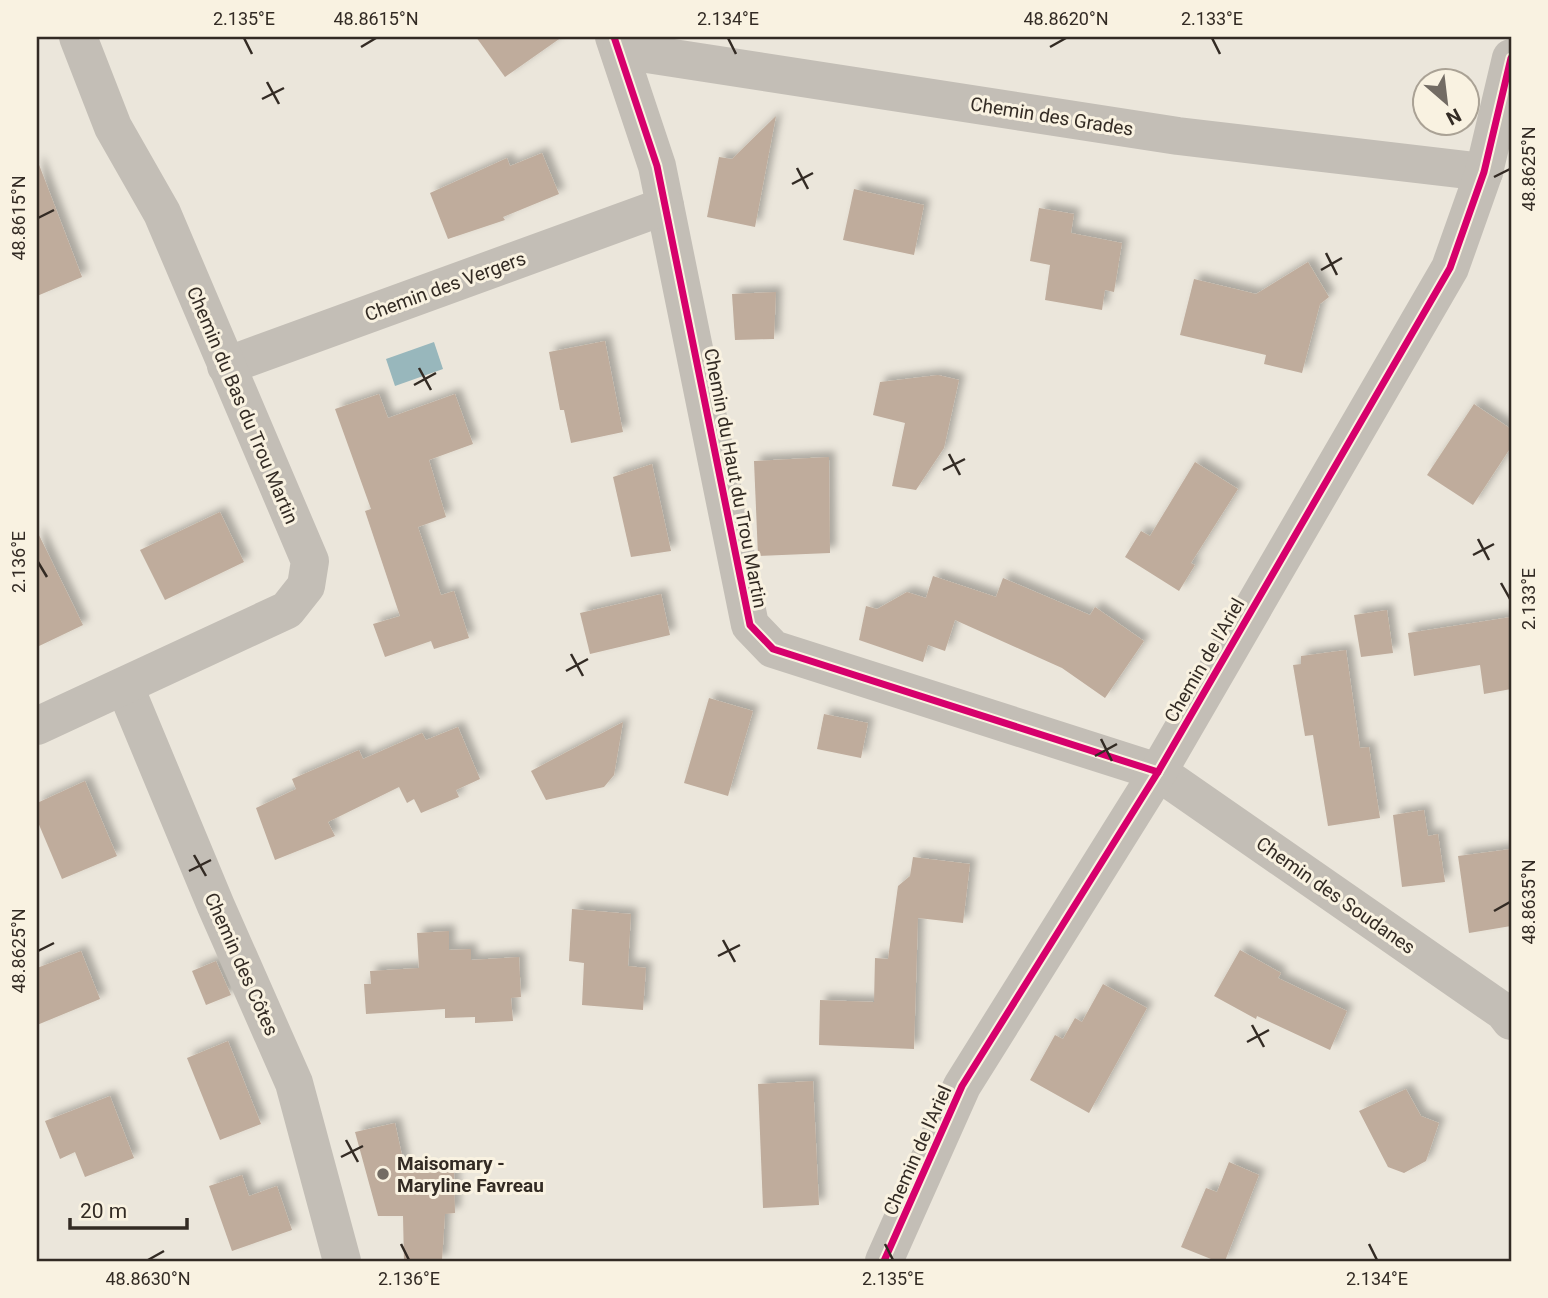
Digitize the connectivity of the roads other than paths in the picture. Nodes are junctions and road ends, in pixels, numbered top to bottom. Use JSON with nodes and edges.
{"nodes":[{"id":1,"x":78,"y":37,"type":"edge"},
{"id":2,"x":618,"y":43,"type":"edge"},
{"id":3,"x":1511,"y":58,"type":"edge"},
{"id":4,"x":1484,"y":172,"type":"junction"},
{"id":5,"x":665,"y":205,"type":"junction"},
{"id":6,"x":226,"y":366,"type":"junction"},
{"id":7,"x":125,"y":687,"type":"junction"},
{"id":8,"x":37,"y":726,"type":"edge"},
{"id":9,"x":1158,"y":772,"type":"junction"},
{"id":10,"x":1511,"y":1021,"type":"edge"},
{"id":11,"x":342,"y":1261,"type":"edge"},
{"id":12,"x":884,"y":1261,"type":"edge"}],
"edges":[{"from":1,"to":6,"type":"street","name":"Chemin du Bas du Trou Martin"},
{"from":2,"to":4,"type":"street","name":"Chemin des Grades"},
{"from":2,"to":5,"type":"street","name":"Chemin du Haut du Trou Martin"},
{"from":3,"to":4,"type":"street","name":"Chemin de l'Ariel"},
{"from":4,"to":9,"type":"street","name":"Chemin de l'Ariel"},
{"from":5,"to":6,"type":"street","name":"Chemin des Vergers"},
{"from":5,"to":9,"type":"street","name":"Chemin du Haut du Trou Martin"},
{"from":6,"to":7,"type":"street","name":"Chemin du Bas du Trou Martin"},
{"from":7,"to":8,"type":"street"},
{"from":7,"to":11,"type":"street","name":"Chemin des Côtes"},
{"from":9,"to":10,"type":"street","name":"Chemin des Soudanes"},
{"from":9,"to":12,"type":"street","name":"Chemin de l'Ariel"}]}
